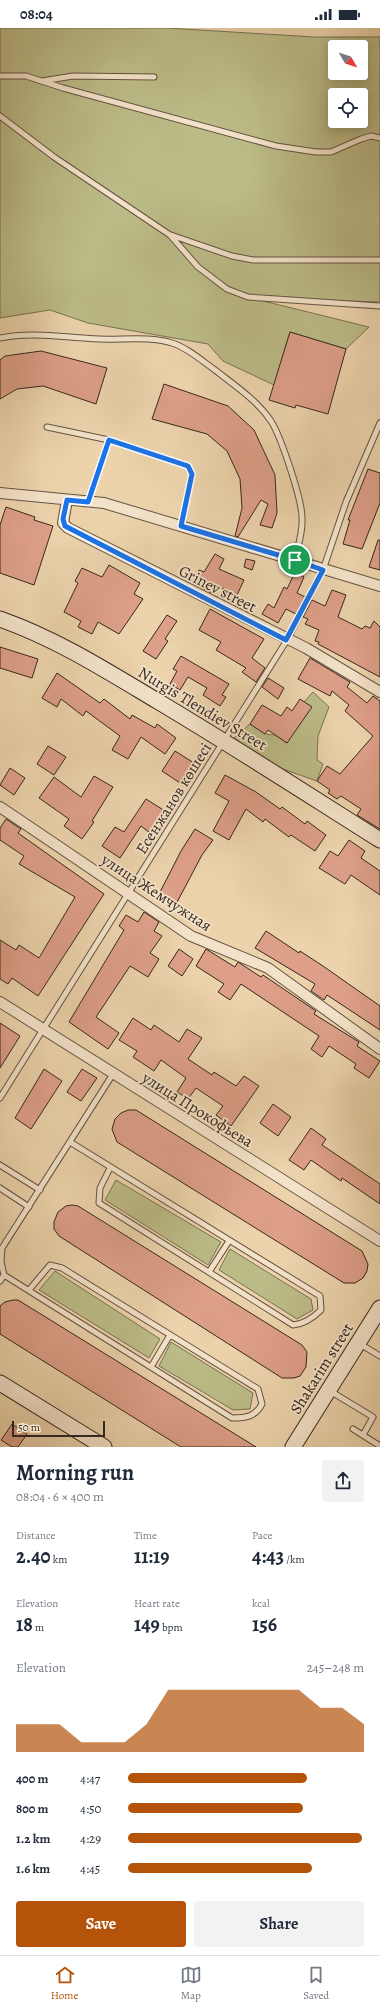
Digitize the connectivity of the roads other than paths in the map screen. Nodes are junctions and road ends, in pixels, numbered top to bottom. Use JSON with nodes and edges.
{"nodes":[{"id":1,"x":0,"y":76,"type":"edge"},
{"id":2,"x":154,"y":77,"type":"dead end"},
{"id":3,"x":41,"y":82,"type":"junction"},
{"id":4,"x":0,"y":116,"type":"edge"},
{"id":5,"x":380,"y":138,"type":"edge"},
{"id":6,"x":170,"y":235,"type":"junction"},
{"id":7,"x":380,"y":260,"type":"edge"},
{"id":8,"x":380,"y":306,"type":"edge"},
{"id":9,"x":0,"y":338,"type":"edge"},
{"id":10,"x":380,"y":423,"type":"edge"},
{"id":11,"x":47,"y":427,"type":"dead end"},
{"id":12,"x":109,"y":440,"type":"junction"},
{"id":13,"x":0,"y":493,"type":"edge"},
{"id":14,"x":67,"y":500,"type":"junction"},
{"id":15,"x":88,"y":502,"type":"junction"},
{"id":16,"x":181,"y":526,"type":"junction"},
{"id":17,"x":295,"y":560,"type":"junction"},
{"id":18,"x":323,"y":570,"type":"junction"},
{"id":19,"x":380,"y":586,"type":"edge"},
{"id":20,"x":0,"y":619,"type":"edge"},
{"id":21,"x":286,"y":640,"type":"junction"},
{"id":22,"x":380,"y":692,"type":"edge"},
{"id":23,"x":223,"y":740,"type":"junction"},
{"id":24,"x":0,"y":808,"type":"edge"},
{"id":25,"x":380,"y":840,"type":"edge"},
{"id":26,"x":129,"y":894,"type":"junction"},
{"id":27,"x":0,"y":1002,"type":"edge"},
{"id":28,"x":43,"y":1031,"type":"junction"},
{"id":29,"x":380,"y":1049,"type":"edge"},
{"id":30,"x":113,"y":1074,"type":"junction"},
{"id":31,"x":0,"y":1098,"type":"edge"},
{"id":32,"x":70,"y":1142,"type":"junction"},
{"id":33,"x":0,"y":1165,"type":"edge"},
{"id":34,"x":110,"y":1168,"type":"junction"},
{"id":35,"x":0,"y":1188,"type":"edge"},
{"id":36,"x":40,"y":1190,"type":"junction"},
{"id":37,"x":29,"y":1207,"type":"junction"},
{"id":38,"x":229,"y":1241,"type":"junction"},
{"id":39,"x":380,"y":1241,"type":"edge"},
{"id":40,"x":209,"y":1272,"type":"junction"},
{"id":41,"x":4,"y":1275,"type":"junction"},
{"id":42,"x":0,"y":1281,"type":"edge"},
{"id":43,"x":29,"y":1290,"type":"junction"},
{"id":44,"x":380,"y":1308,"type":"edge"},
{"id":45,"x":170,"y":1335,"type":"junction"},
{"id":46,"x":358,"y":1342,"type":"junction"},
{"id":47,"x":380,"y":1356,"type":"edge"},
{"id":48,"x":151,"y":1367,"type":"junction"},
{"id":49,"x":0,"y":1384,"type":"edge"},
{"id":50,"x":329,"y":1390,"type":"junction"},
{"id":51,"x":353,"y":1429,"type":"dead end"},
{"id":52,"x":363,"y":1435,"type":"junction"},
{"id":53,"x":380,"y":1446,"type":"edge"},
{"id":54,"x":104,"y":1447,"type":"edge"},
{"id":55,"x":292,"y":1447,"type":"edge"}],
"edges":[{"from":1,"to":3,"type":"lane"},
{"from":2,"to":3,"type":"lane"},
{"from":3,"to":5,"type":"lane"},
{"from":4,"to":6,"type":"lane"},
{"from":6,"to":7,"type":"lane"},
{"from":6,"to":8,"type":"lane"},
{"from":9,"to":17,"type":"lane"},
{"from":10,"to":18,"type":"lane","name":"Есенжанов көшесі"},
{"from":11,"to":12,"type":"lane"},
{"from":12,"to":15,"type":"lane"},
{"from":12,"to":16,"type":"lane"},
{"from":13,"to":14,"type":"street"},
{"from":14,"to":15,"type":"street"},
{"from":14,"to":21,"type":"street","name":"Grinev street"},
{"from":15,"to":16,"type":"street"},
{"from":16,"to":17,"type":"street"},
{"from":17,"to":18,"type":"street"},
{"from":18,"to":19,"type":"street"},
{"from":18,"to":21,"type":"lane","name":"Есенжанов көшесі"},
{"from":20,"to":23,"type":"street","name":"Nurgis Tlendiev Street"},
{"from":21,"to":22,"type":"street","name":"Grinev street"},
{"from":21,"to":23,"type":"lane","name":"Есенжанов көшесі"},
{"from":23,"to":25,"type":"street","name":"Nurgis Tlendiev Street"},
{"from":23,"to":26,"type":"lane","name":"Есенжанов көшесі"},
{"from":24,"to":26,"type":"street","name":"улица Жемчужная"},
{"from":26,"to":28,"type":"lane","name":"Есенжанов көшесі"},
{"from":26,"to":29,"type":"street","name":"улица Жемчужная"},
{"from":27,"to":28,"type":"street","name":"улица Прокофьева"},
{"from":28,"to":30,"type":"street","name":"улица Прокофьева"},
{"from":28,"to":31,"type":"lane","name":"Есенжанов көшесі"},
{"from":30,"to":32,"type":"lane"},
{"from":30,"to":39,"type":"street","name":"улица Прокофьева"},
{"from":32,"to":34,"type":"lane"},
{"from":32,"to":36,"type":"lane"},
{"from":33,"to":36,"type":"lane"},
{"from":34,"to":38,"type":"lane"},
{"from":34,"to":40,"type":"lane"},
{"from":35,"to":37,"type":"lane"},
{"from":36,"to":37,"type":"lane"},
{"from":37,"to":41,"type":"lane"},
{"from":38,"to":40,"type":"lane"},
{"from":38,"to":40,"type":"lane"},
{"from":41,"to":42,"type":"lane"},
{"from":41,"to":43,"type":"lane"},
{"from":43,"to":45,"type":"lane"},
{"from":43,"to":48,"type":"lane"},
{"from":44,"to":46,"type":"street","name":"Shakarim street"},
{"from":45,"to":48,"type":"lane"},
{"from":45,"to":48,"type":"lane"},
{"from":46,"to":47,"type":"lane"},
{"from":46,"to":50,"type":"street","name":"Shakarim street"},
{"from":49,"to":54,"type":"street"},
{"from":50,"to":52,"type":"lane"},
{"from":50,"to":55,"type":"street","name":"Shakarim street"},
{"from":51,"to":52,"type":"lane"},
{"from":52,"to":53,"type":"lane"}]}
